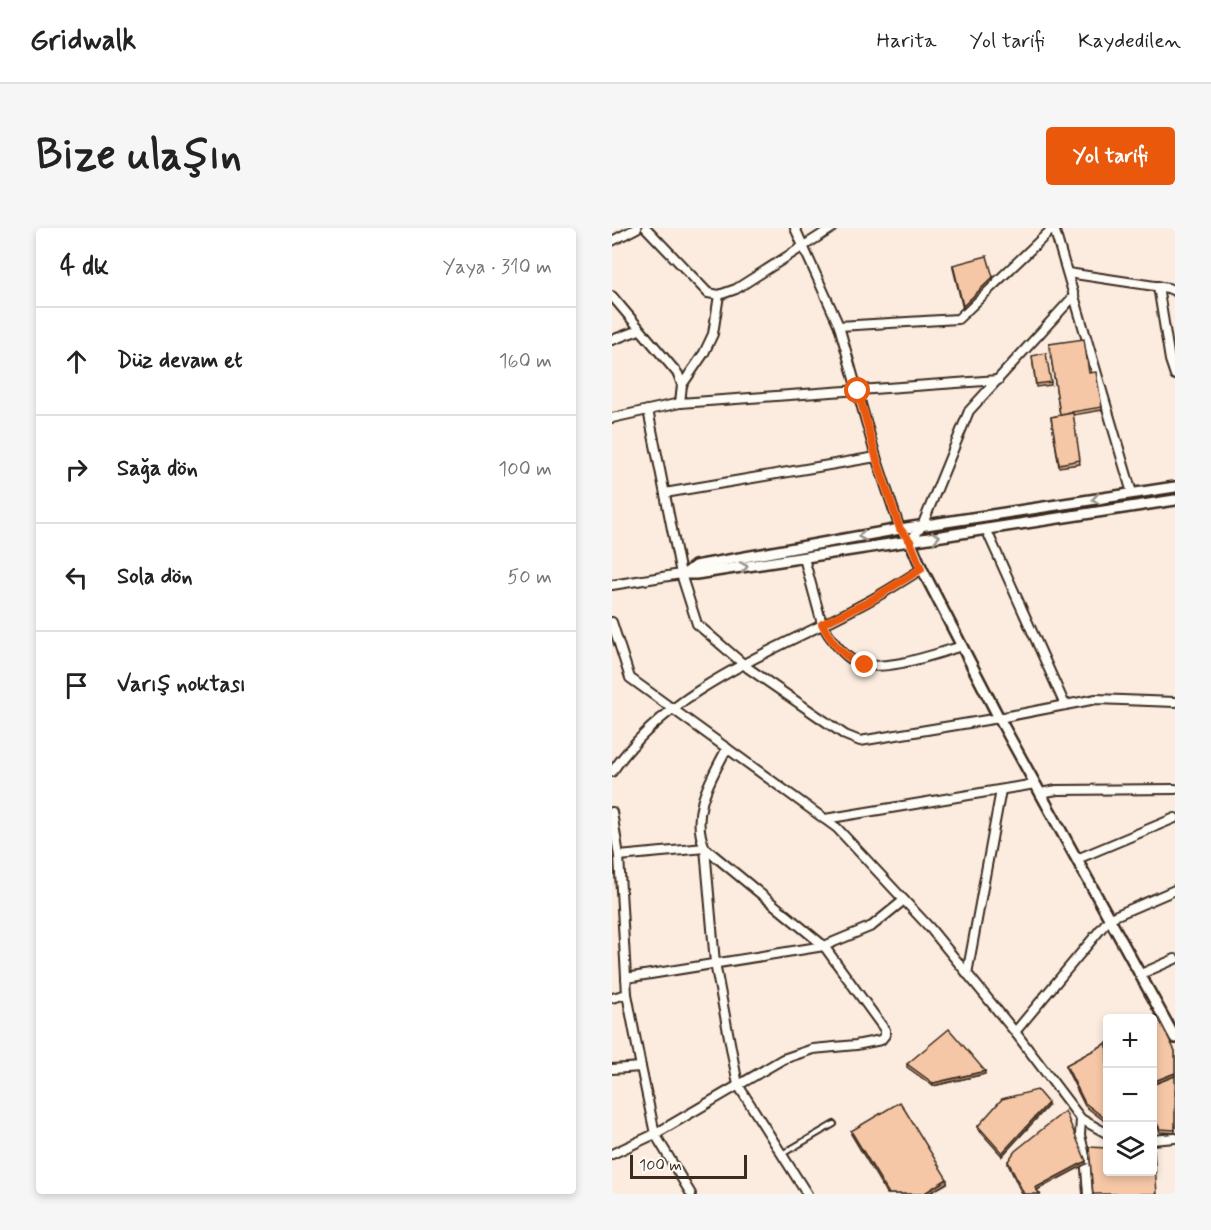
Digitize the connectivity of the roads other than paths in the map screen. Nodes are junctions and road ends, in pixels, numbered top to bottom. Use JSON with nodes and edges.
{"nodes":[{"id":1,"x":637,"y":228,"type":"edge"},
{"id":2,"x":646,"y":228,"type":"edge"},
{"id":3,"x":795,"y":228,"type":"edge"},
{"id":4,"x":832,"y":228,"type":"edge"},
{"id":5,"x":1054,"y":228,"type":"edge"},
{"id":6,"x":612,"y":241,"type":"edge"},
{"id":7,"x":804,"y":245,"type":"junction"},
{"id":8,"x":1068,"y":273,"type":"junction"},
{"id":9,"x":1158,"y":286,"type":"junction"},
{"id":10,"x":1175,"y":291,"type":"edge"},
{"id":11,"x":719,"y":295,"type":"junction"},
{"id":12,"x":612,"y":296,"type":"edge"},
{"id":13,"x":1074,"y":296,"type":"junction"},
{"id":14,"x":839,"y":326,"type":"junction"},
{"id":15,"x":639,"y":330,"type":"junction"},
{"id":16,"x":612,"y":340,"type":"edge"},
{"id":17,"x":1175,"y":375,"type":"edge"},
{"id":18,"x":998,"y":380,"type":"junction"},
{"id":19,"x":682,"y":385,"type":"junction"},
{"id":20,"x":858,"y":391,"type":"junction"},
{"id":21,"x":680,"y":403,"type":"junction"},
{"id":22,"x":648,"y":410,"type":"junction"},
{"id":23,"x":612,"y":417,"type":"edge"},
{"id":24,"x":876,"y":457,"type":"junction"},
{"id":25,"x":1175,"y":487,"type":"edge"},
{"id":26,"x":665,"y":493,"type":"junction"},
{"id":27,"x":1132,"y":493,"type":"junction"},
{"id":28,"x":1175,"y":500,"type":"edge"},
{"id":29,"x":1136,"y":506,"type":"junction"},
{"id":30,"x":922,"y":526,"type":"junction"},
{"id":31,"x":900,"y":529,"type":"junction"},
{"id":32,"x":986,"y":529,"type":"junction"},
{"id":33,"x":910,"y":541,"type":"junction"},
{"id":34,"x":804,"y":558,"type":"junction"},
{"id":35,"x":921,"y":569,"type":"junction"},
{"id":36,"x":684,"y":573,"type":"junction"},
{"id":37,"x":612,"y":585,"type":"edge"},
{"id":38,"x":612,"y":622,"type":"edge"},
{"id":39,"x":822,"y":624,"type":"junction"},
{"id":40,"x":962,"y":646,"type":"junction"},
{"id":41,"x":742,"y":663,"type":"junction"},
{"id":42,"x":1175,"y":702,"type":"edge"},
{"id":43,"x":1065,"y":705,"type":"junction"},
{"id":44,"x":673,"y":709,"type":"junction"},
{"id":45,"x":999,"y":718,"type":"junction"},
{"id":46,"x":727,"y":748,"type":"junction"},
{"id":47,"x":612,"y":772,"type":"edge"},
{"id":48,"x":1035,"y":784,"type":"junction"},
{"id":49,"x":1175,"y":789,"type":"edge"},
{"id":50,"x":1001,"y":790,"type":"junction"},
{"id":51,"x":1040,"y":793,"type":"junction"},
{"id":52,"x":612,"y":816,"type":"edge"},
{"id":53,"x":1175,"y":818,"type":"edge"},
{"id":54,"x":825,"y":819,"type":"junction"},
{"id":55,"x":705,"y":848,"type":"junction"},
{"id":56,"x":619,"y":856,"type":"junction"},
{"id":57,"x":1077,"y":859,"type":"junction"},
{"id":58,"x":1175,"y":890,"type":"edge"},
{"id":59,"x":904,"y":900,"type":"junction"},
{"id":60,"x":1110,"y":918,"type":"junction"},
{"id":61,"x":824,"y":946,"type":"junction"},
{"id":62,"x":1175,"y":959,"type":"edge"},
{"id":63,"x":715,"y":963,"type":"junction"},
{"id":64,"x":967,"y":974,"type":"junction"},
{"id":65,"x":1141,"y":974,"type":"junction"},
{"id":66,"x":626,"y":978,"type":"junction"},
{"id":67,"x":627,"y":994,"type":"junction"},
{"id":68,"x":612,"y":998,"type":"edge"},
{"id":69,"x":1173,"y":1031,"type":"edge"},
{"id":70,"x":1015,"y":1032,"type":"junction"},
{"id":71,"x":641,"y":1067,"type":"junction"},
{"id":72,"x":612,"y":1069,"type":"edge"},
{"id":73,"x":738,"y":1085,"type":"junction"},
{"id":74,"x":1081,"y":1119,"type":"junction"},
{"id":75,"x":834,"y":1124,"type":"dead end"},
{"id":76,"x":1103,"y":1132,"type":"edge"},
{"id":77,"x":655,"y":1134,"type":"junction"},
{"id":78,"x":1175,"y":1138,"type":"edge"},
{"id":79,"x":1157,"y":1140,"type":"edge"},
{"id":80,"x":612,"y":1154,"type":"edge"},
{"id":81,"x":782,"y":1154,"type":"junction"},
{"id":82,"x":691,"y":1194,"type":"edge"},
{"id":83,"x":807,"y":1194,"type":"edge"},
{"id":84,"x":1088,"y":1194,"type":"edge"}],
"edges":[{"from":1,"to":6,"type":"street"},
{"from":2,"to":11,"type":"street"},
{"from":3,"to":7,"type":"street"},
{"from":4,"to":7,"type":"street"},
{"from":5,"to":8,"type":"street"},
{"from":5,"to":14,"type":"street"},
{"from":7,"to":11,"type":"street"},
{"from":7,"to":14,"type":"street"},
{"from":8,"to":9,"type":"street"},
{"from":8,"to":13,"type":"street"},
{"from":9,"to":10,"type":"street"},
{"from":9,"to":17,"type":"street"},
{"from":11,"to":19,"type":"street"},
{"from":12,"to":15,"type":"street"},
{"from":13,"to":18,"type":"street"},
{"from":13,"to":27,"type":"street"},
{"from":14,"to":20,"type":"street"},
{"from":15,"to":16,"type":"street"},
{"from":15,"to":19,"type":"street"},
{"from":18,"to":20,"type":"street"},
{"from":18,"to":30,"type":"street"},
{"from":19,"to":21,"type":"street"},
{"from":20,"to":21,"type":"street"},
{"from":20,"to":24,"type":"street"},
{"from":21,"to":22,"type":"street"},
{"from":22,"to":23,"type":"street"},
{"from":22,"to":26,"type":"street"},
{"from":24,"to":26,"type":"street"},
{"from":24,"to":31,"type":"street"},
{"from":25,"to":27,"type":"street"},
{"from":26,"to":36,"type":"street"},
{"from":27,"to":29,"type":"street"},
{"from":27,"to":30,"type":"street","one_way":true},
{"from":28,"to":29,"type":"street"},
{"from":29,"to":32,"type":"street"},
{"from":30,"to":31,"type":"street"},
{"from":30,"to":33,"type":"street"},
{"from":31,"to":33,"type":"street"},
{"from":31,"to":36,"type":"street","one_way":true},
{"from":33,"to":32,"type":"street","one_way":true},
{"from":32,"to":43,"type":"street"},
{"from":33,"to":34,"type":"street"},
{"from":33,"to":35,"type":"street"},
{"from":36,"to":34,"type":"street","one_way":true},
{"from":34,"to":39,"type":"street"},
{"from":35,"to":39,"type":"street"},
{"from":35,"to":40,"type":"street"},
{"from":36,"to":37,"type":"street"},
{"from":36,"to":41,"type":"street"},
{"from":38,"to":44,"type":"street"},
{"from":39,"to":40,"type":"street"},
{"from":39,"to":41,"type":"street"},
{"from":40,"to":45,"type":"street"},
{"from":41,"to":44,"type":"street"},
{"from":41,"to":45,"type":"street"},
{"from":42,"to":43,"type":"street"},
{"from":43,"to":45,"type":"street"},
{"from":44,"to":46,"type":"street"},
{"from":44,"to":47,"type":"street"},
{"from":45,"to":48,"type":"street"},
{"from":46,"to":54,"type":"street"},
{"from":46,"to":55,"type":"street"},
{"from":48,"to":50,"type":"street"},
{"from":48,"to":51,"type":"street"},
{"from":49,"to":51,"type":"street"},
{"from":50,"to":54,"type":"street"},
{"from":50,"to":64,"type":"street"},
{"from":51,"to":57,"type":"street"},
{"from":52,"to":56,"type":"street"},
{"from":53,"to":57,"type":"street"},
{"from":54,"to":59,"type":"street"},
{"from":55,"to":56,"type":"street"},
{"from":55,"to":61,"type":"street"},
{"from":55,"to":63,"type":"street"},
{"from":56,"to":66,"type":"street"},
{"from":57,"to":60,"type":"street"},
{"from":58,"to":60,"type":"street"},
{"from":59,"to":61,"type":"street"},
{"from":59,"to":64,"type":"street"},
{"from":60,"to":65,"type":"street"},
{"from":60,"to":70,"type":"street"},
{"from":61,"to":63,"type":"street"},
{"from":61,"to":73,"type":"street"},
{"from":62,"to":65,"type":"street"},
{"from":63,"to":66,"type":"street"},
{"from":63,"to":73,"type":"street"},
{"from":64,"to":70,"type":"street"},
{"from":65,"to":69,"type":"street"},
{"from":66,"to":67,"type":"street"},
{"from":67,"to":68,"type":"street"},
{"from":67,"to":71,"type":"street"},
{"from":70,"to":74,"type":"street"},
{"from":71,"to":72,"type":"street"},
{"from":71,"to":77,"type":"street"},
{"from":73,"to":77,"type":"street"},
{"from":73,"to":81,"type":"street"},
{"from":74,"to":76,"type":"street"},
{"from":74,"to":84,"type":"street"},
{"from":75,"to":81,"type":"lane"},
{"from":77,"to":80,"type":"street"},
{"from":77,"to":82,"type":"street"},
{"from":78,"to":79,"type":"street"},
{"from":81,"to":83,"type":"street"}]}
